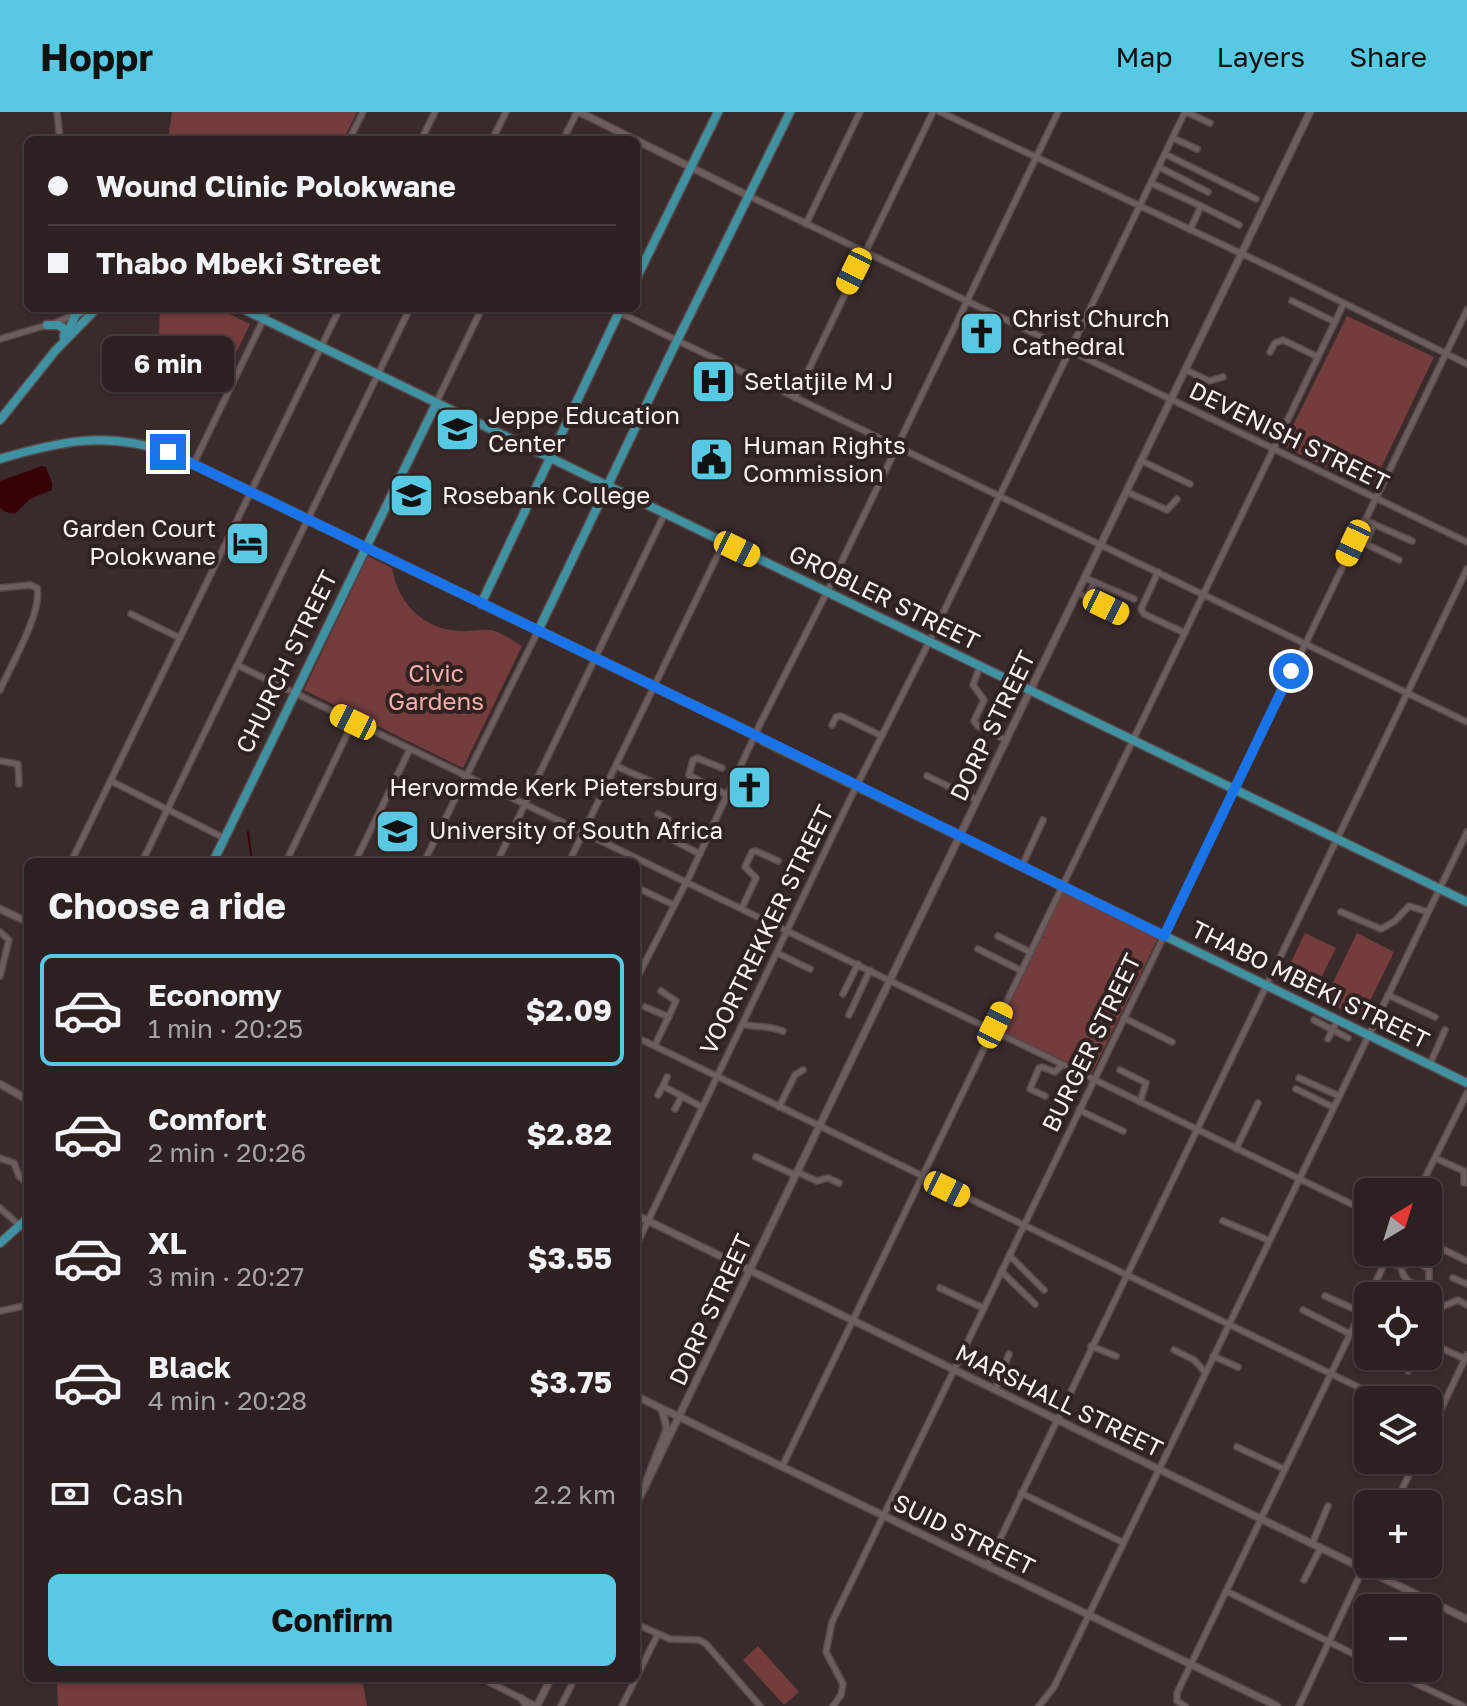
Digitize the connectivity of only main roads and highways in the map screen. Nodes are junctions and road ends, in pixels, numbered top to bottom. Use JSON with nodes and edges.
{"nodes":[{"id":1,"x":718,"y":112,"type":"edge"},
{"id":2,"x":790,"y":112,"type":"edge"},
{"id":3,"x":640,"y":271,"type":"edge"},
{"id":4,"x":76,"y":312,"type":"edge"},
{"id":5,"x":93,"y":312,"type":"edge"},
{"id":6,"x":249,"y":312,"type":"edge"},
{"id":7,"x":616,"y":312,"type":"edge"},
{"id":8,"x":47,"y":325,"type":"road end"},
{"id":9,"x":64,"y":338,"type":"junction"},
{"id":10,"x":55,"y":351,"type":"junction"},
{"id":11,"x":436,"y":404,"type":"junction"},
{"id":12,"x":0,"y":420,"type":"edge"},
{"id":13,"x":550,"y":458,"type":"junction"},
{"id":14,"x":0,"y":459,"type":"edge"},
{"id":15,"x":608,"y":486,"type":"junction"},
{"id":16,"x":365,"y":547,"type":"junction"},
{"id":17,"x":481,"y":604,"type":"junction"},
{"id":18,"x":538,"y":631,"type":"junction"},
{"id":19,"x":215,"y":858,"type":"edge"},
{"id":20,"x":1467,"y":902,"type":"edge"},
{"id":21,"x":1467,"y":1083,"type":"edge"},
{"id":22,"x":24,"y":1222,"type":"edge"},
{"id":23,"x":0,"y":1243,"type":"edge"}],
"edges":[{"from":1,"to":3,"type":"main road"},
{"from":2,"to":15,"type":"main road"},
{"from":4,"to":9,"type":"main road"},
{"from":5,"to":10,"type":"main road"},
{"from":6,"to":11,"type":"main road","name":"GROBLER STREET"},
{"from":7,"to":13,"type":"main road"},
{"from":8,"to":9,"type":"main road"},
{"from":9,"to":10,"type":"main road"},
{"from":10,"to":12,"type":"main road"},
{"from":11,"to":13,"type":"main road","name":"GROBLER STREET"},
{"from":11,"to":16,"type":"main road","name":"CHURCH STREET"},
{"from":13,"to":15,"type":"main road","name":"GROBLER STREET"},
{"from":13,"to":17,"type":"main road"},
{"from":14,"to":16,"type":"main road","name":"THABO MBEKI STREET"},
{"from":15,"to":18,"type":"main road"},
{"from":15,"to":20,"type":"main road","name":"GROBLER STREET"},
{"from":16,"to":17,"type":"main road","name":"THABO MBEKI STREET"},
{"from":16,"to":19,"type":"main road","name":"CHURCH STREET"},
{"from":17,"to":18,"type":"main road","name":"THABO MBEKI STREET"},
{"from":18,"to":21,"type":"main road","name":"THABO MBEKI STREET"},
{"from":22,"to":23,"type":"main road"}]}
